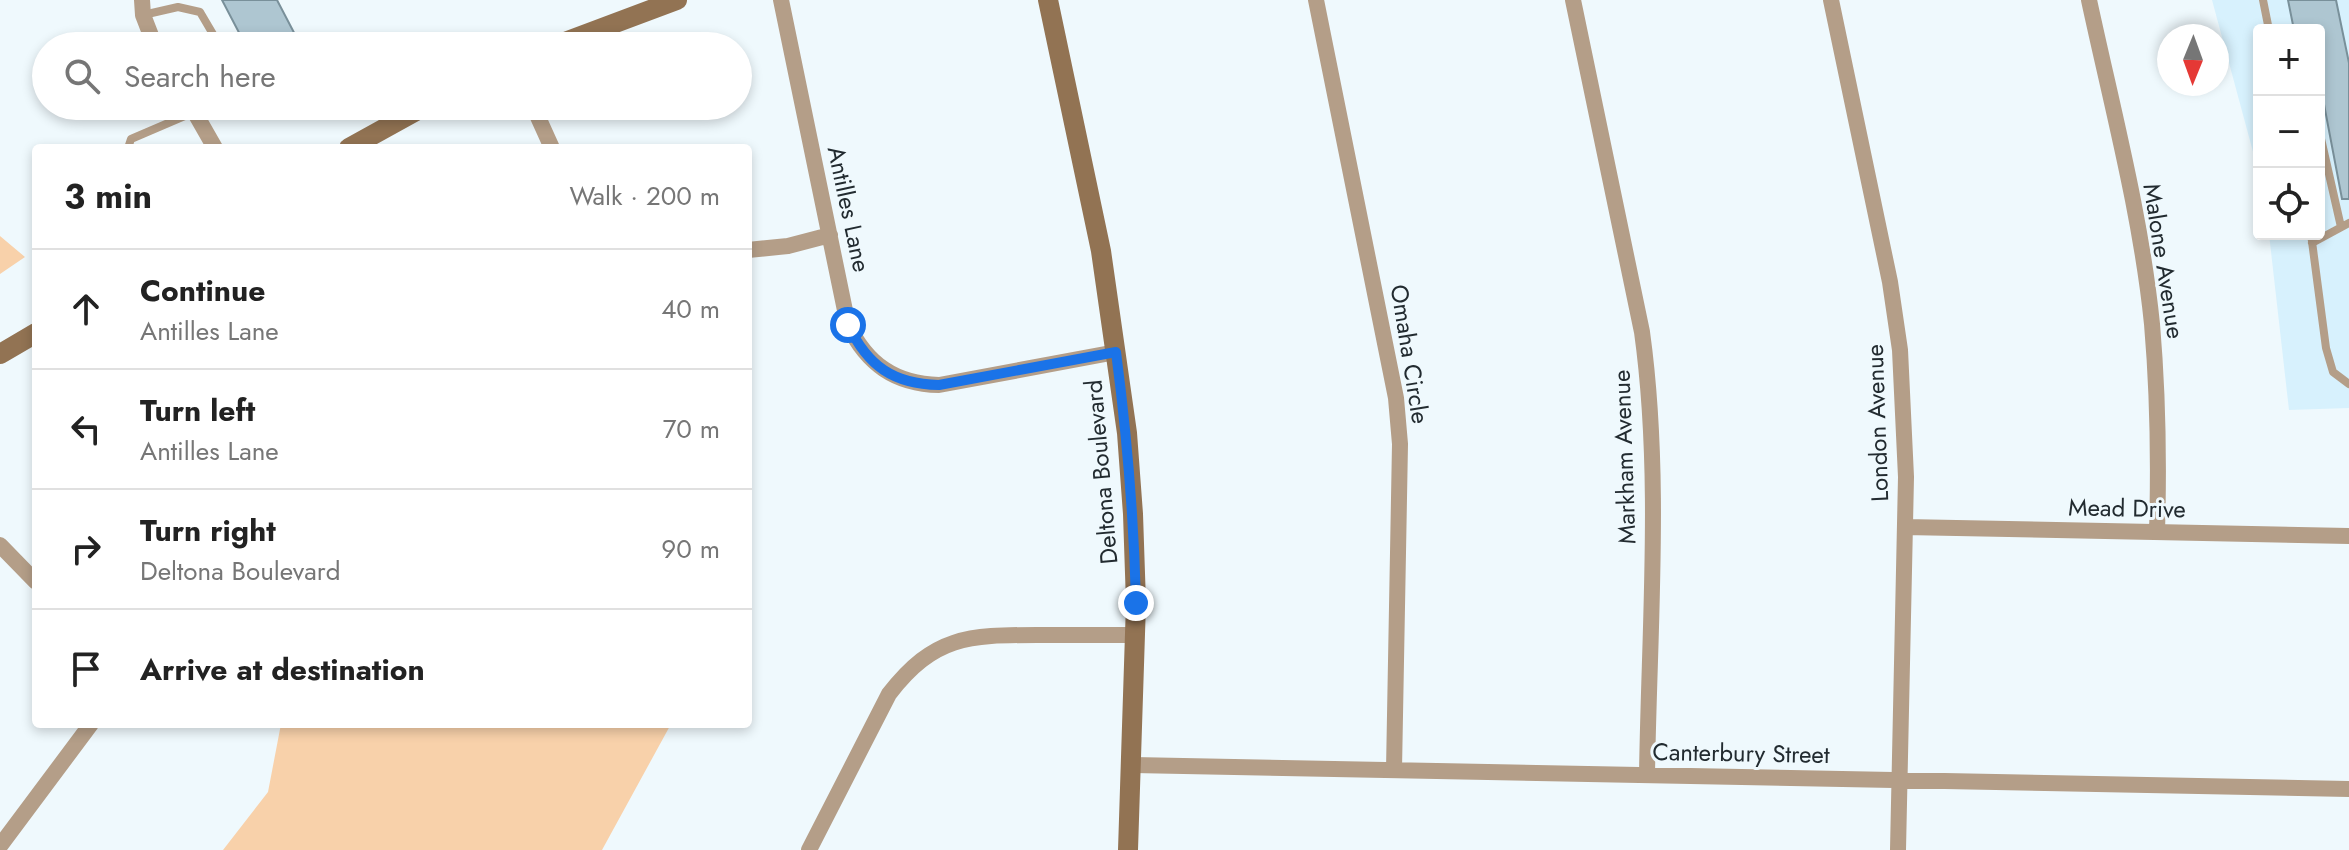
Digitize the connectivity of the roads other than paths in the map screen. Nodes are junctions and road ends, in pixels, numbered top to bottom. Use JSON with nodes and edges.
{"nodes":[{"id":1,"x":677,"y":0,"type":"edge"},
{"id":2,"x":781,"y":0,"type":"edge"},
{"id":3,"x":1048,"y":0,"type":"edge"},
{"id":4,"x":1316,"y":0,"type":"edge"},
{"id":5,"x":1573,"y":0,"type":"edge"},
{"id":6,"x":1831,"y":0,"type":"edge"},
{"id":7,"x":2089,"y":0,"type":"edge"},
{"id":8,"x":2263,"y":0,"type":"edge"},
{"id":9,"x":142,"y":8,"type":"edge"},
{"id":10,"x":2268,"y":24,"type":"edge"},
{"id":11,"x":150,"y":32,"type":"edge"},
{"id":12,"x":212,"y":32,"type":"edge"},
{"id":13,"x":591,"y":32,"type":"edge"},
{"id":14,"x":170,"y":120,"type":"edge"},
{"id":15,"x":198,"y":120,"type":"edge"},
{"id":16,"x":400,"y":120,"type":"edge"},
{"id":17,"x":539,"y":120,"type":"edge"},
{"id":18,"x":129,"y":144,"type":"edge"},
{"id":19,"x":213,"y":144,"type":"edge"},
{"id":20,"x":356,"y":144,"type":"edge"},
{"id":21,"x":550,"y":144,"type":"edge"},
{"id":22,"x":2325,"y":152,"type":"edge"},
{"id":23,"x":2345,"y":225,"type":"edge"},
{"id":24,"x":2325,"y":233,"type":"edge"},
{"id":25,"x":830,"y":235,"type":"junction"},
{"id":26,"x":2312,"y":240,"type":"edge"},
{"id":27,"x":752,"y":250,"type":"edge"},
{"id":28,"x":32,"y":335,"type":"edge"},
{"id":29,"x":1116,"y":352,"type":"junction"},
{"id":30,"x":0,"y":354,"type":"edge"},
{"id":31,"x":2349,"y":384,"type":"edge"},
{"id":32,"x":1905,"y":527,"type":"junction"},
{"id":33,"x":2157,"y":532,"type":"junction"},
{"id":34,"x":2349,"y":536,"type":"edge"},
{"id":35,"x":0,"y":545,"type":"edge"},
{"id":36,"x":32,"y":578,"type":"edge"},
{"id":37,"x":1136,"y":635,"type":"junction"},
{"id":38,"x":88,"y":728,"type":"edge"},
{"id":39,"x":1133,"y":765,"type":"junction"},
{"id":40,"x":1394,"y":770,"type":"junction"},
{"id":41,"x":1647,"y":775,"type":"junction"},
{"id":42,"x":1900,"y":780,"type":"junction"},
{"id":43,"x":2349,"y":789,"type":"edge"},
{"id":44,"x":0,"y":846,"type":"edge"},
{"id":45,"x":809,"y":850,"type":"edge"},
{"id":46,"x":1128,"y":850,"type":"edge"},
{"id":47,"x":1898,"y":850,"type":"edge"}],
"edges":[{"from":1,"to":13,"type":"main road"},
{"from":2,"to":25,"type":"street","name":"Antilles Lane"},
{"from":3,"to":29,"type":"main road","name":"Deltona Boulevard"},
{"from":4,"to":40,"type":"street","name":"Omaha Circle"},
{"from":5,"to":41,"type":"street","name":"Markham Avenue"},
{"from":6,"to":32,"type":"street","name":"London Avenue"},
{"from":7,"to":33,"type":"street","name":"Malone Avenue"},
{"from":8,"to":10,"type":"lane"},
{"from":9,"to":11,"type":"street"},
{"from":9,"to":12,"type":"lane"},
{"from":14,"to":18,"type":"lane"},
{"from":15,"to":19,"type":"street"},
{"from":16,"to":20,"type":"main road"},
{"from":17,"to":21,"type":"street"},
{"from":22,"to":23,"type":"lane"},
{"from":23,"to":24,"type":"lane"},
{"from":25,"to":27,"type":"street"},
{"from":25,"to":29,"type":"street","name":"Antilles Lane"},
{"from":26,"to":31,"type":"lane"},
{"from":28,"to":30,"type":"main road"},
{"from":29,"to":37,"type":"main road","name":"Deltona Boulevard"},
{"from":32,"to":33,"type":"street","name":"Mead Drive"},
{"from":32,"to":42,"type":"street","name":"London Avenue"},
{"from":33,"to":34,"type":"street","name":"Mead Drive"},
{"from":35,"to":36,"type":"street"},
{"from":37,"to":39,"type":"main road","name":"Deltona Boulevard"},
{"from":37,"to":45,"type":"street"},
{"from":38,"to":44,"type":"street"},
{"from":39,"to":40,"type":"street","name":"Canterbury Street"},
{"from":39,"to":46,"type":"main road","name":"Deltona Boulevard"},
{"from":40,"to":41,"type":"street","name":"Canterbury Street"},
{"from":41,"to":42,"type":"street","name":"Canterbury Street"},
{"from":42,"to":43,"type":"street","name":"Canterbury Street"},
{"from":42,"to":47,"type":"street","name":"London Avenue"}]}
